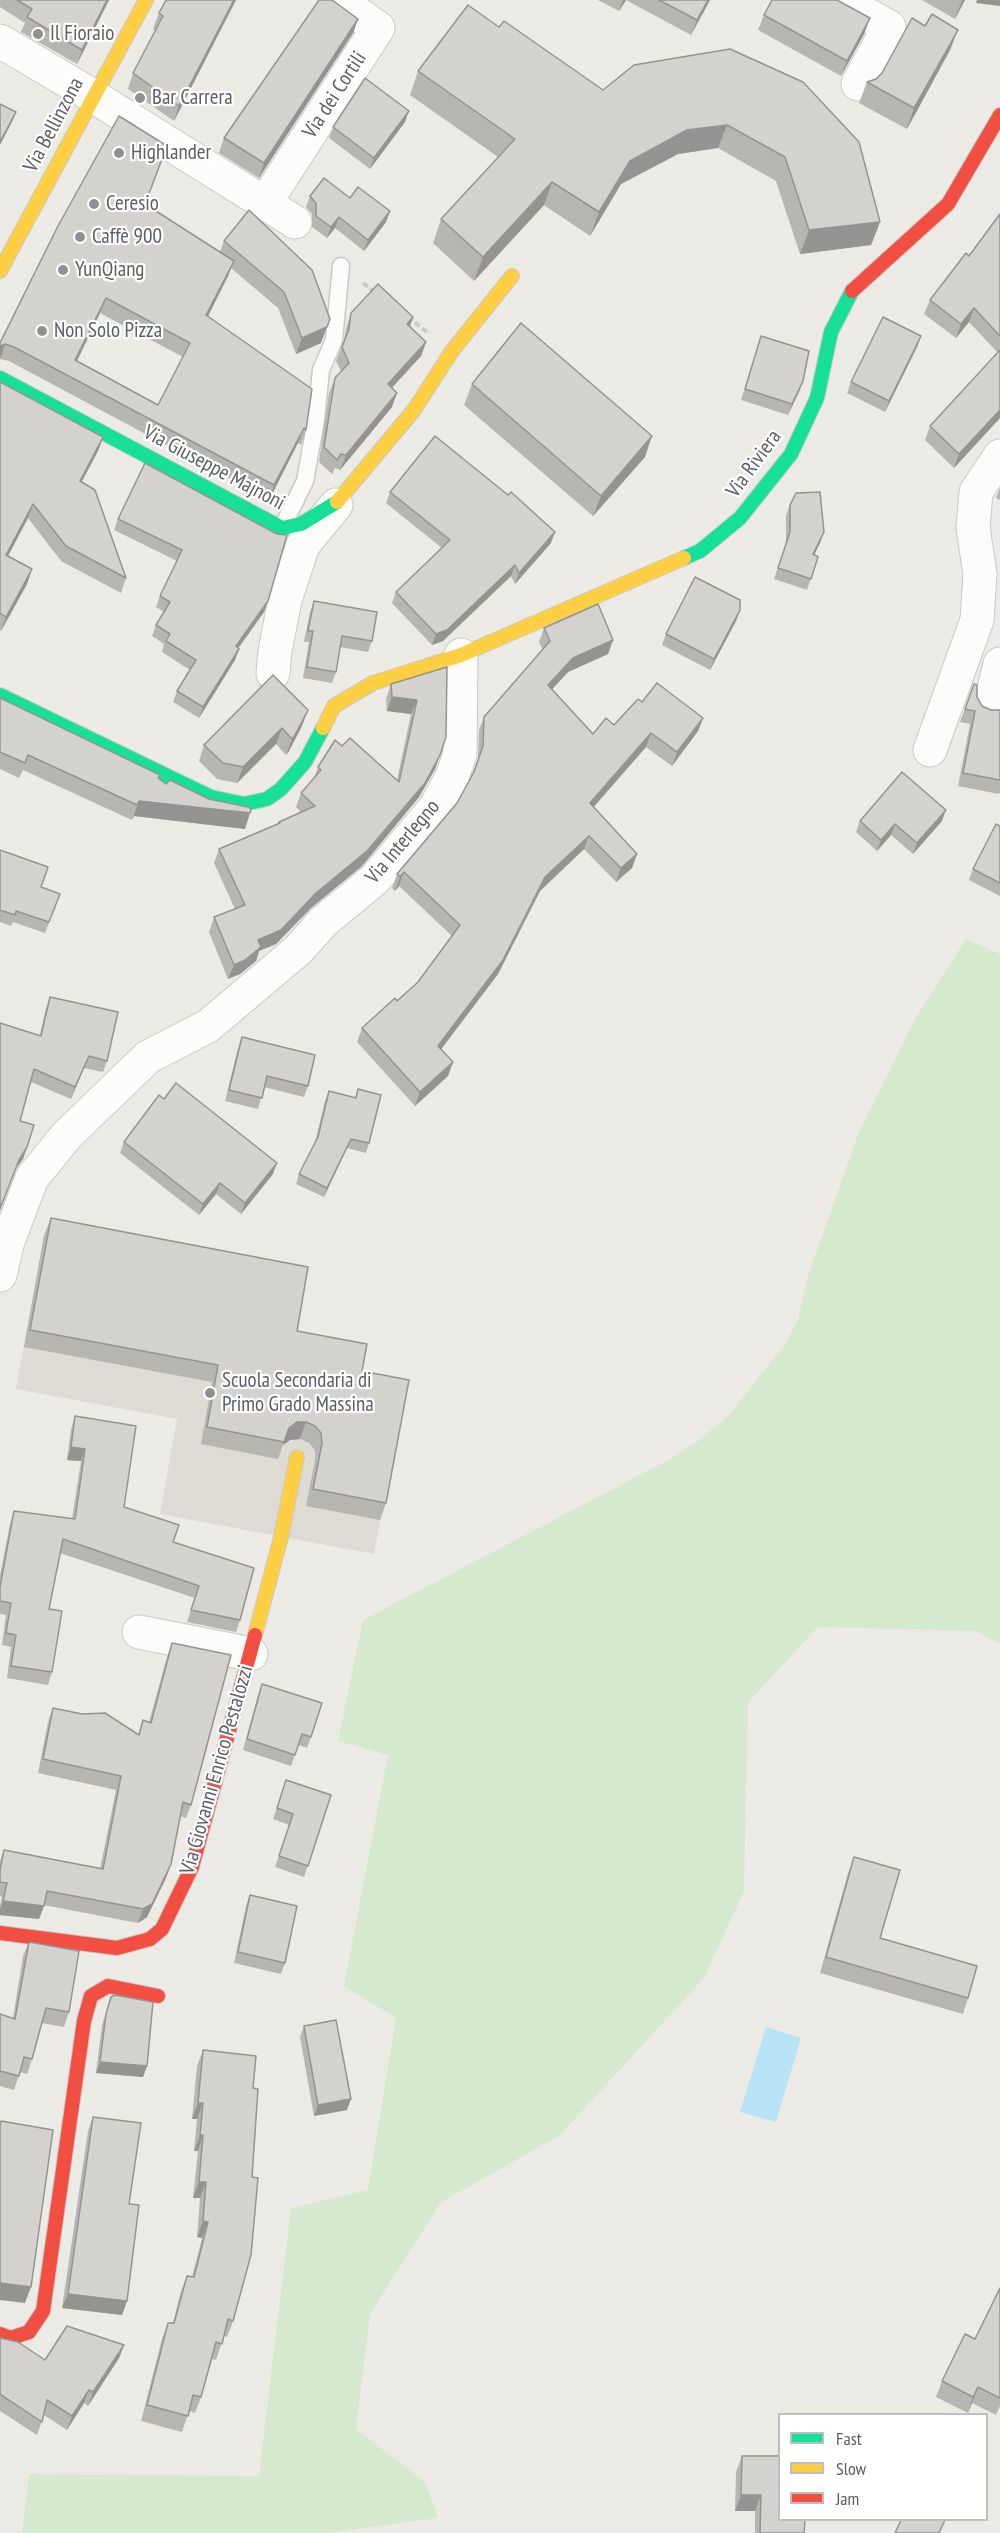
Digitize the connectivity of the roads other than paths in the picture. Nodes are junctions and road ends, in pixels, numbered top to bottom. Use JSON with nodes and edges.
{"nodes":[{"id":1,"x":146,"y":0,"type":"edge"},
{"id":2,"x":339,"y":0,"type":"edge"},
{"id":3,"x":842,"y":0,"type":"edge"},
{"id":4,"x":0,"y":41,"type":"edge"},
{"id":5,"x":858,"y":84,"type":"dead end"},
{"id":6,"x":93,"y":96,"type":"junction"},
{"id":7,"x":1000,"y":115,"type":"edge"},
{"id":8,"x":265,"y":203,"type":"junction"},
{"id":9,"x":295,"y":222,"type":"dead end"},
{"id":10,"x":341,"y":266,"type":"road end"},
{"id":11,"x":0,"y":271,"type":"edge"},
{"id":12,"x":512,"y":276,"type":"dead end"},
{"id":13,"x":0,"y":378,"type":"edge"},
{"id":14,"x":1000,"y":456,"type":"edge"},
{"id":15,"x":339,"y":501,"type":"junction"},
{"id":16,"x":282,"y":528,"type":"junction"},
{"id":17,"x":461,"y":655,"type":"junction"},
{"id":18,"x":1000,"y":664,"type":"edge"},
{"id":19,"x":273,"y":673,"type":"edge"},
{"id":20,"x":0,"y":696,"type":"edge"},
{"id":21,"x":990,"y":705,"type":"dead end"},
{"id":22,"x":930,"y":750,"type":"dead end"},
{"id":23,"x":0,"y":1275,"type":"edge"},
{"id":24,"x":297,"y":1457,"type":"dead end"},
{"id":25,"x":139,"y":1632,"type":"dead end"},
{"id":26,"x":251,"y":1654,"type":"junction"},
{"id":27,"x":0,"y":1933,"type":"edge"},
{"id":28,"x":158,"y":1996,"type":"dead end"},
{"id":29,"x":0,"y":2334,"type":"edge"}],
"edges":[{"from":1,"to":6,"type":"street","name":"Via Bellinzona"},
{"from":2,"to":8,"type":"street","name":"Via dei Cortili"},
{"from":3,"to":5,"type":"street"},
{"from":4,"to":6,"type":"street"},
{"from":6,"to":8,"type":"street"},
{"from":6,"to":11,"type":"street","name":"Via Bellinzona"},
{"from":7,"to":17,"type":"street","name":"Via Riviera"},
{"from":8,"to":9,"type":"street"},
{"from":10,"to":16,"type":"lane"},
{"from":12,"to":15,"type":"street","name":"Via Giuseppe Majnoni"},
{"from":13,"to":16,"type":"street","name":"Via Giuseppe Majnoni"},
{"from":14,"to":22,"type":"street"},
{"from":15,"to":16,"type":"street","name":"Via Giuseppe Majnoni"},
{"from":15,"to":19,"type":"street"},
{"from":17,"to":20,"type":"street"},
{"from":17,"to":23,"type":"street","name":"Via Interlegno"},
{"from":18,"to":21,"type":"street"},
{"from":24,"to":26,"type":"street","name":"Via Giovanni Enrico Pestalozzi"},
{"from":25,"to":26,"type":"street","name":"Via Giovanni Enrico Pestalozzi"},
{"from":26,"to":27,"type":"street","name":"Via Giovanni Enrico Pestalozzi"},
{"from":28,"to":29,"type":"street"}]}
